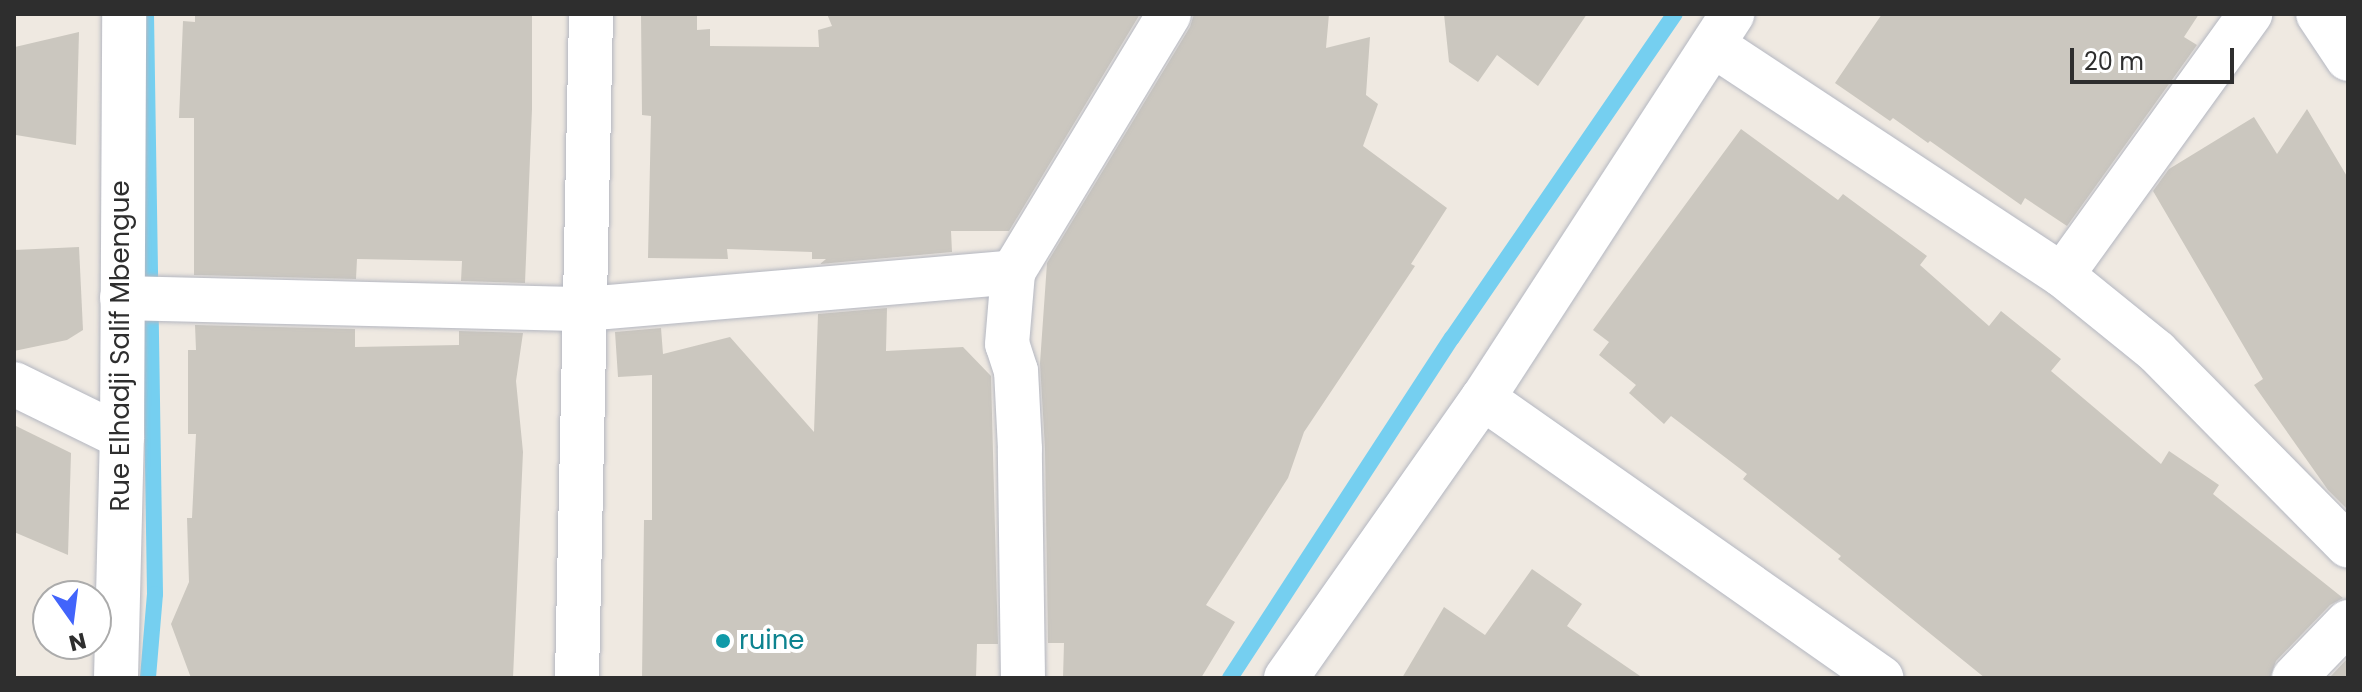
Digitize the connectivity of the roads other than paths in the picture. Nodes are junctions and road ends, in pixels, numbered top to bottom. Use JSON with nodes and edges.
{"nodes":[{"id":1,"x":124,"y":14,"type":"edge"},
{"id":2,"x":591,"y":14,"type":"edge"},
{"id":3,"x":1169,"y":14,"type":"edge"},
{"id":4,"x":2250,"y":14,"type":"edge"},
{"id":5,"x":2318,"y":14,"type":"edge"},
{"id":6,"x":1723,"y":29,"type":"edge"},
{"id":7,"x":2348,"y":59,"type":"edge"},
{"id":8,"x":1013,"y":272,"type":"junction"},
{"id":9,"x":2062,"y":275,"type":"junction"},
{"id":10,"x":122,"y":298,"type":"junction"},
{"id":11,"x":585,"y":309,"type":"junction"},
{"id":12,"x":14,"y":384,"type":"edge"},
{"id":13,"x":1483,"y":398,"type":"junction"},
{"id":14,"x":122,"y":437,"type":"junction"},
{"id":15,"x":2348,"y":546,"type":"edge"},
{"id":16,"x":2348,"y":622,"type":"edge"},
{"id":17,"x":1861,"y":673,"type":"edge"},
{"id":18,"x":116,"y":678,"type":"edge"},
{"id":19,"x":577,"y":678,"type":"edge"},
{"id":20,"x":1023,"y":678,"type":"edge"},
{"id":21,"x":1286,"y":678,"type":"edge"},
{"id":22,"x":2294,"y":678,"type":"edge"}],
"edges":[{"from":1,"to":10,"type":"street","name":"Rue Elhadji Salif Mbengue"},
{"from":2,"to":11,"type":"street"},
{"from":3,"to":8,"type":"street"},
{"from":4,"to":9,"type":"street"},
{"from":5,"to":7,"type":"street"},
{"from":6,"to":9,"type":"street"},
{"from":6,"to":13,"type":"street"},
{"from":8,"to":11,"type":"street"},
{"from":8,"to":20,"type":"street"},
{"from":9,"to":15,"type":"street"},
{"from":10,"to":11,"type":"street"},
{"from":10,"to":14,"type":"street","name":"Rue Elhadji Salif Mbengue"},
{"from":11,"to":19,"type":"street"},
{"from":12,"to":14,"type":"street"},
{"from":13,"to":17,"type":"street"},
{"from":13,"to":21,"type":"street"},
{"from":14,"to":18,"type":"street","name":"Rue Elhadji Salif Mbengue"},
{"from":16,"to":22,"type":"street"}]}
